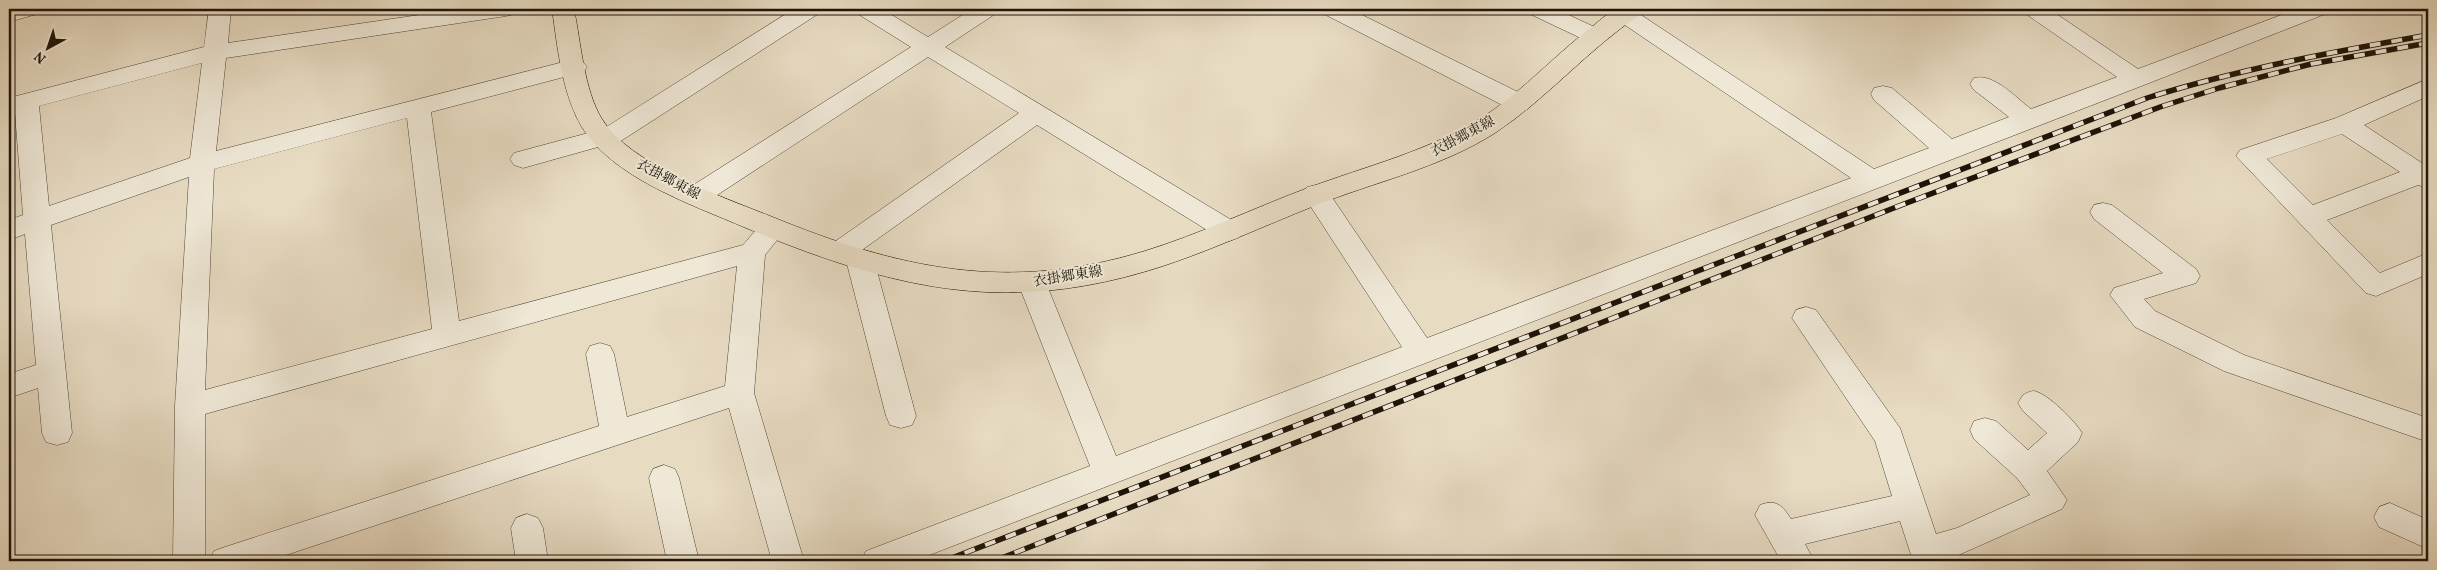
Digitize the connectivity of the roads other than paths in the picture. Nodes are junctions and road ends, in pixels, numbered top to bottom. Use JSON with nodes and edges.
{"nodes":[{"id":1,"x":29,"y":9,"type":"edge"},
{"id":2,"x":220,"y":9,"type":"edge"},
{"id":3,"x":506,"y":9,"type":"edge"},
{"id":4,"x":563,"y":9,"type":"edge"},
{"id":5,"x":810,"y":9,"type":"edge"},
{"id":6,"x":866,"y":9,"type":"edge"},
{"id":7,"x":987,"y":9,"type":"edge"},
{"id":8,"x":1332,"y":9,"type":"edge"},
{"id":9,"x":1538,"y":9,"type":"edge"},
{"id":10,"x":2034,"y":9,"type":"edge"},
{"id":11,"x":2307,"y":10,"type":"edge"},
{"id":12,"x":1629,"y":11,"type":"edge"},
{"id":13,"x":9,"y":15,"type":"edge"},
{"id":14,"x":1595,"y":36,"type":"junction"},
{"id":15,"x":928,"y":47,"type":"junction"},
{"id":16,"x":215,"y":52,"type":"junction"},
{"id":17,"x":575,"y":67,"type":"junction"},
{"id":18,"x":2136,"y":78,"type":"junction"},
{"id":19,"x":1982,"y":84,"type":"dead end"},
{"id":20,"x":2428,"y":86,"type":"edge"},
{"id":21,"x":1883,"y":94,"type":"dead end"},
{"id":22,"x":1519,"y":103,"type":"junction"},
{"id":23,"x":17,"y":104,"type":"edge"},
{"id":24,"x":418,"y":108,"type":"junction"},
{"id":25,"x":1036,"y":113,"type":"junction"},
{"id":26,"x":2029,"y":120,"type":"junction"},
{"id":27,"x":2345,"y":124,"type":"junction"},
{"id":28,"x":603,"y":139,"type":"junction"},
{"id":29,"x":1949,"y":151,"type":"junction"},
{"id":30,"x":524,"y":160,"type":"dead end"},
{"id":31,"x":202,"y":163,"type":"junction"},
{"id":32,"x":2424,"y":176,"type":"edge"},
{"id":33,"x":1874,"y":180,"type":"junction"},
{"id":34,"x":1316,"y":194,"type":"junction"},
{"id":35,"x":696,"y":196,"type":"junction"},
{"id":36,"x":2103,"y":212,"type":"dead end"},
{"id":37,"x":2308,"y":217,"type":"junction"},
{"id":38,"x":37,"y":220,"type":"junction"},
{"id":39,"x":773,"y":228,"type":"junction"},
{"id":40,"x":9,"y":230,"type":"edge"},
{"id":41,"x":1228,"y":231,"type":"junction"},
{"id":42,"x":752,"y":252,"type":"junction"},
{"id":43,"x":850,"y":256,"type":"junction"},
{"id":44,"x":2428,"y":263,"type":"edge"},
{"id":45,"x":1032,"y":283,"type":"junction"},
{"id":46,"x":1806,"y":318,"type":"dead end"},
{"id":47,"x":447,"y":335,"type":"junction"},
{"id":48,"x":600,"y":354,"type":"dead end"},
{"id":49,"x":1422,"y":354,"type":"junction"},
{"id":50,"x":51,"y":371,"type":"junction"},
{"id":51,"x":9,"y":386,"type":"edge"},
{"id":52,"x":739,"y":393,"type":"junction"},
{"id":53,"x":2034,"y":403,"type":"dead end"},
{"id":54,"x":190,"y":406,"type":"junction"},
{"id":55,"x":902,"y":416,"type":"dead end"},
{"id":56,"x":1985,"y":430,"type":"dead end"},
{"id":57,"x":2428,"y":430,"type":"edge"},
{"id":58,"x":57,"y":433,"type":"dead end"},
{"id":59,"x":615,"y":434,"type":"junction"},
{"id":60,"x":2028,"y":469,"type":"junction"},
{"id":61,"x":1108,"y":473,"type":"junction"},
{"id":62,"x":664,"y":478,"type":"dead end"},
{"id":63,"x":1911,"y":505,"type":"junction"},
{"id":64,"x":2390,"y":517,"type":"dead end"},
{"id":65,"x":527,"y":528,"type":"dead end"},
{"id":66,"x":2428,"y":535,"type":"edge"},
{"id":67,"x":1784,"y":537,"type":"edge"},
{"id":68,"x":1928,"y":557,"type":"edge"},
{"id":69,"x":189,"y":561,"type":"edge"},
{"id":70,"x":226,"y":561,"type":"edge"},
{"id":71,"x":532,"y":561,"type":"edge"},
{"id":72,"x":683,"y":561,"type":"edge"},
{"id":73,"x":788,"y":561,"type":"edge"},
{"id":74,"x":877,"y":561,"type":"edge"}],
"edges":[{"from":1,"to":13,"type":"street"},
{"from":2,"to":16,"type":"street"},
{"from":3,"to":16,"type":"street"},
{"from":4,"to":17,"type":"main road","name":"衣掛郷東線"},
{"from":5,"to":28,"type":"street"},
{"from":6,"to":15,"type":"street"},
{"from":7,"to":15,"type":"street"},
{"from":8,"to":22,"type":"street"},
{"from":9,"to":14,"type":"street"},
{"from":10,"to":18,"type":"street"},
{"from":11,"to":18,"type":"street"},
{"from":12,"to":14,"type":"main road","name":"衣掛郷東線"},
{"from":12,"to":33,"type":"street"},
{"from":14,"to":22,"type":"main road","name":"衣掛郷東線"},
{"from":15,"to":25,"type":"street"},
{"from":15,"to":35,"type":"street"},
{"from":16,"to":23,"type":"street"},
{"from":16,"to":31,"type":"street"},
{"from":17,"to":24,"type":"street"},
{"from":17,"to":28,"type":"main road","name":"衣掛郷東線"},
{"from":18,"to":26,"type":"street"},
{"from":19,"to":26,"type":"street"},
{"from":20,"to":27,"type":"street"},
{"from":21,"to":29,"type":"street"},
{"from":22,"to":34,"type":"main road","name":"衣掛郷東線"},
{"from":23,"to":38,"type":"street"},
{"from":24,"to":31,"type":"street"},
{"from":24,"to":47,"type":"street"},
{"from":25,"to":41,"type":"street"},
{"from":25,"to":43,"type":"street"},
{"from":26,"to":29,"type":"street"},
{"from":27,"to":32,"type":"street"},
{"from":27,"to":37,"type":"street"},
{"from":28,"to":30,"type":"street"},
{"from":28,"to":35,"type":"main road","name":"衣掛郷東線"},
{"from":29,"to":33,"type":"street"},
{"from":31,"to":38,"type":"street"},
{"from":31,"to":54,"type":"street"},
{"from":32,"to":37,"type":"street"},
{"from":33,"to":49,"type":"street"},
{"from":34,"to":41,"type":"main road","name":"衣掛郷東線"},
{"from":34,"to":49,"type":"street"},
{"from":35,"to":39,"type":"main road","name":"衣掛郷東線"},
{"from":36,"to":57,"type":"street"},
{"from":37,"to":44,"type":"street"},
{"from":38,"to":40,"type":"street"},
{"from":38,"to":50,"type":"street"},
{"from":39,"to":42,"type":"street"},
{"from":39,"to":43,"type":"main road","name":"衣掛郷東線"},
{"from":41,"to":45,"type":"main road","name":"衣掛郷東線"},
{"from":42,"to":47,"type":"street"},
{"from":42,"to":52,"type":"street"},
{"from":43,"to":45,"type":"main road","name":"衣掛郷東線"},
{"from":43,"to":55,"type":"street"},
{"from":45,"to":61,"type":"street"},
{"from":46,"to":63,"type":"street"},
{"from":47,"to":54,"type":"street"},
{"from":48,"to":59,"type":"street"},
{"from":49,"to":61,"type":"street"},
{"from":50,"to":51,"type":"street"},
{"from":50,"to":58,"type":"street"},
{"from":52,"to":59,"type":"street"},
{"from":52,"to":73,"type":"street"},
{"from":53,"to":60,"type":"street"},
{"from":54,"to":69,"type":"street"},
{"from":56,"to":60,"type":"street"},
{"from":59,"to":70,"type":"street"},
{"from":60,"to":68,"type":"street"},
{"from":61,"to":74,"type":"street"},
{"from":62,"to":72,"type":"street"},
{"from":63,"to":67,"type":"street"},
{"from":63,"to":68,"type":"street"},
{"from":64,"to":66,"type":"street"},
{"from":65,"to":71,"type":"street"}]}
